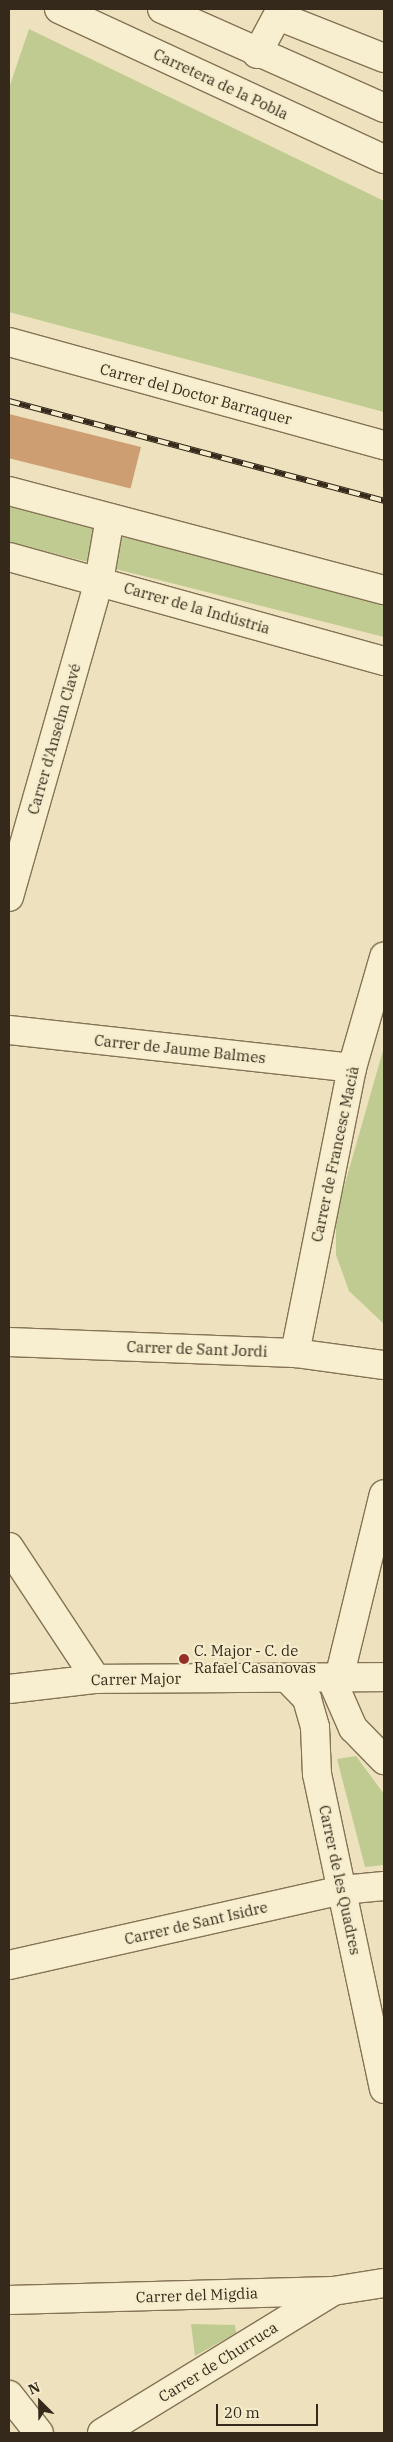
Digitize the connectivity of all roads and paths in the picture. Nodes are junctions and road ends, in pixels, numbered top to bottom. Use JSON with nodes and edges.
{"nodes":[{"id":1,"x":59,"y":9,"type":"edge"},
{"id":2,"x":162,"y":9,"type":"edge"},
{"id":3,"x":279,"y":12,"type":"edge"},
{"id":4,"x":257,"y":54,"type":"junction"},
{"id":5,"x":384,"y":58,"type":"edge"},
{"id":6,"x":384,"y":108,"type":"edge"},
{"id":7,"x":384,"y":159,"type":"edge"},
{"id":8,"x":9,"y":342,"type":"edge"},
{"id":9,"x":384,"y":445,"type":"edge"},
{"id":10,"x":9,"y":491,"type":"edge"},
{"id":11,"x":110,"y":518,"type":"junction"},
{"id":12,"x":9,"y":557,"type":"edge"},
{"id":13,"x":99,"y":581,"type":"junction"},
{"id":14,"x":384,"y":590,"type":"edge"},
{"id":15,"x":384,"y":661,"type":"edge"},
{"id":16,"x":9,"y":897,"type":"edge"},
{"id":17,"x":384,"y":957,"type":"edge"},
{"id":18,"x":9,"y":1030,"type":"edge"},
{"id":19,"x":352,"y":1068,"type":"junction"},
{"id":20,"x":9,"y":1342,"type":"edge"},
{"id":21,"x":295,"y":1353,"type":"junction"},
{"id":22,"x":384,"y":1365,"type":"edge"},
{"id":23,"x":384,"y":1494,"type":"edge"},
{"id":24,"x":9,"y":1547,"type":"edge"},
{"id":25,"x":384,"y":1677,"type":"edge"},
{"id":26,"x":287,"y":1678,"type":"junction"},
{"id":27,"x":335,"y":1678,"type":"junction"},
{"id":28,"x":96,"y":1679,"type":"junction"},
{"id":29,"x":9,"y":1690,"type":"edge"},
{"id":30,"x":353,"y":1728,"type":"junction"},
{"id":31,"x":384,"y":1760,"type":"edge"},
{"id":32,"x":317,"y":1774,"type":"junction"},
{"id":33,"x":384,"y":1886,"type":"edge"},
{"id":34,"x":342,"y":1890,"type":"junction"},
{"id":35,"x":9,"y":1964,"type":"edge"},
{"id":36,"x":384,"y":2089,"type":"edge"},
{"id":37,"x":384,"y":2283,"type":"edge"},
{"id":38,"x":333,"y":2291,"type":"junction"},
{"id":39,"x":9,"y":2300,"type":"edge"},
{"id":40,"x":9,"y":2395,"type":"edge"},
{"id":41,"x":39,"y":2433,"type":"edge"},
{"id":42,"x":102,"y":2433,"type":"edge"}],
"edges":[{"from":1,"to":7,"type":"street","name":"Carretera de la Pobla"},
{"from":2,"to":4,"type":"street"},
{"from":3,"to":4,"type":"street"},
{"from":3,"to":5,"type":"street"},
{"from":4,"to":6,"type":"street"},
{"from":8,"to":9,"type":"street","name":"Carrer del Doctor Barraquer"},
{"from":10,"to":11,"type":"street"},
{"from":11,"to":13,"type":"street","name":"Carrer d'Anselm Clavé"},
{"from":11,"to":14,"type":"street"},
{"from":12,"to":13,"type":"street","name":"Carrer de la Indústria"},
{"from":13,"to":15,"type":"street","name":"Carrer de la Indústria"},
{"from":13,"to":16,"type":"street","name":"Carrer d'Anselm Clavé"},
{"from":17,"to":19,"type":"street","name":"Carrer de Francesc Macià"},
{"from":18,"to":19,"type":"street","name":"Carrer de Jaume Balmes"},
{"from":19,"to":21,"type":"street","name":"Carrer de Francesc Macià"},
{"from":20,"to":21,"type":"street","name":"Carrer de Sant Jordi"},
{"from":21,"to":22,"type":"street","name":"Carrer de Sant Jordi"},
{"from":23,"to":27,"type":"street"},
{"from":24,"to":28,"type":"street"},
{"from":25,"to":27,"type":"street","name":"Carrer Major"},
{"from":26,"to":27,"type":"street","name":"Carrer Major"},
{"from":26,"to":28,"type":"street","name":"Carrer Major"},
{"from":26,"to":32,"type":"street","name":"Carrer de les Quadres"},
{"from":27,"to":30,"type":"street"},
{"from":28,"to":29,"type":"street","name":"Carrer Major"},
{"from":30,"to":31,"type":"street"},
{"from":30,"to":32,"type":"street"},
{"from":32,"to":34,"type":"street","name":"Carrer de les Quadres"},
{"from":33,"to":34,"type":"street","name":"Carrer de Sant Isidre"},
{"from":34,"to":35,"type":"street","name":"Carrer de Sant Isidre"},
{"from":34,"to":36,"type":"street","name":"Carrer de les Quadres"},
{"from":37,"to":38,"type":"street","name":"Carrer del Migdia"},
{"from":38,"to":39,"type":"street","name":"Carrer del Migdia"},
{"from":38,"to":42,"type":"street","name":"Carrer de Churruca"},
{"from":40,"to":41,"type":"street"}]}
